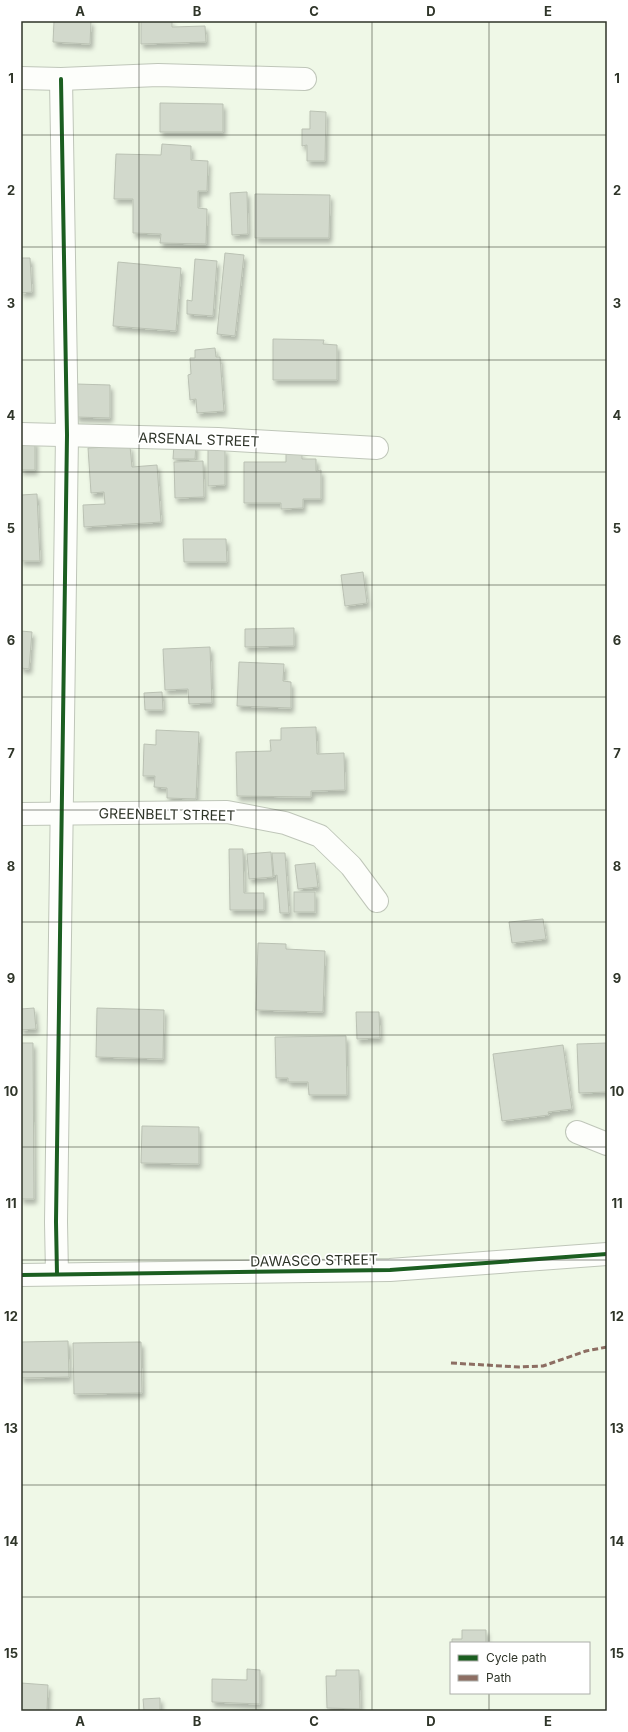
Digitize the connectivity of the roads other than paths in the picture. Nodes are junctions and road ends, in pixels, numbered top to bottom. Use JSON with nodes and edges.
{"nodes":[{"id":1,"x":21,"y":78,"type":"edge"},
{"id":2,"x":61,"y":79,"type":"junction"},
{"id":3,"x":305,"y":79,"type":"dead end"},
{"id":4,"x":21,"y":434,"type":"edge"},
{"id":5,"x":67,"y":435,"type":"junction"},
{"id":6,"x":377,"y":448,"type":"dead end"},
{"id":7,"x":60,"y":813,"type":"junction"},
{"id":8,"x":21,"y":814,"type":"edge"},
{"id":9,"x":377,"y":901,"type":"dead end"},
{"id":10,"x":577,"y":1132,"type":"dead end"},
{"id":11,"x":607,"y":1144,"type":"edge"},
{"id":12,"x":607,"y":1254,"type":"edge"},
{"id":13,"x":57,"y":1274,"type":"junction"},
{"id":14,"x":21,"y":1275,"type":"edge"}],
"edges":[{"from":1,"to":2,"type":"street"},
{"from":2,"to":3,"type":"street"},
{"from":2,"to":5,"type":"street"},
{"from":4,"to":5,"type":"street","name":"ARSENAL STREET"},
{"from":5,"to":6,"type":"street","name":"ARSENAL STREET"},
{"from":5,"to":7,"type":"street"},
{"from":7,"to":8,"type":"street","name":"GREENBELT STREET"},
{"from":7,"to":9,"type":"street","name":"GREENBELT STREET"},
{"from":7,"to":13,"type":"street"},
{"from":10,"to":11,"type":"street"},
{"from":12,"to":13,"type":"street","name":"DAWASCO STREET"},
{"from":13,"to":14,"type":"street","name":"DAWASCO STREET"}]}
